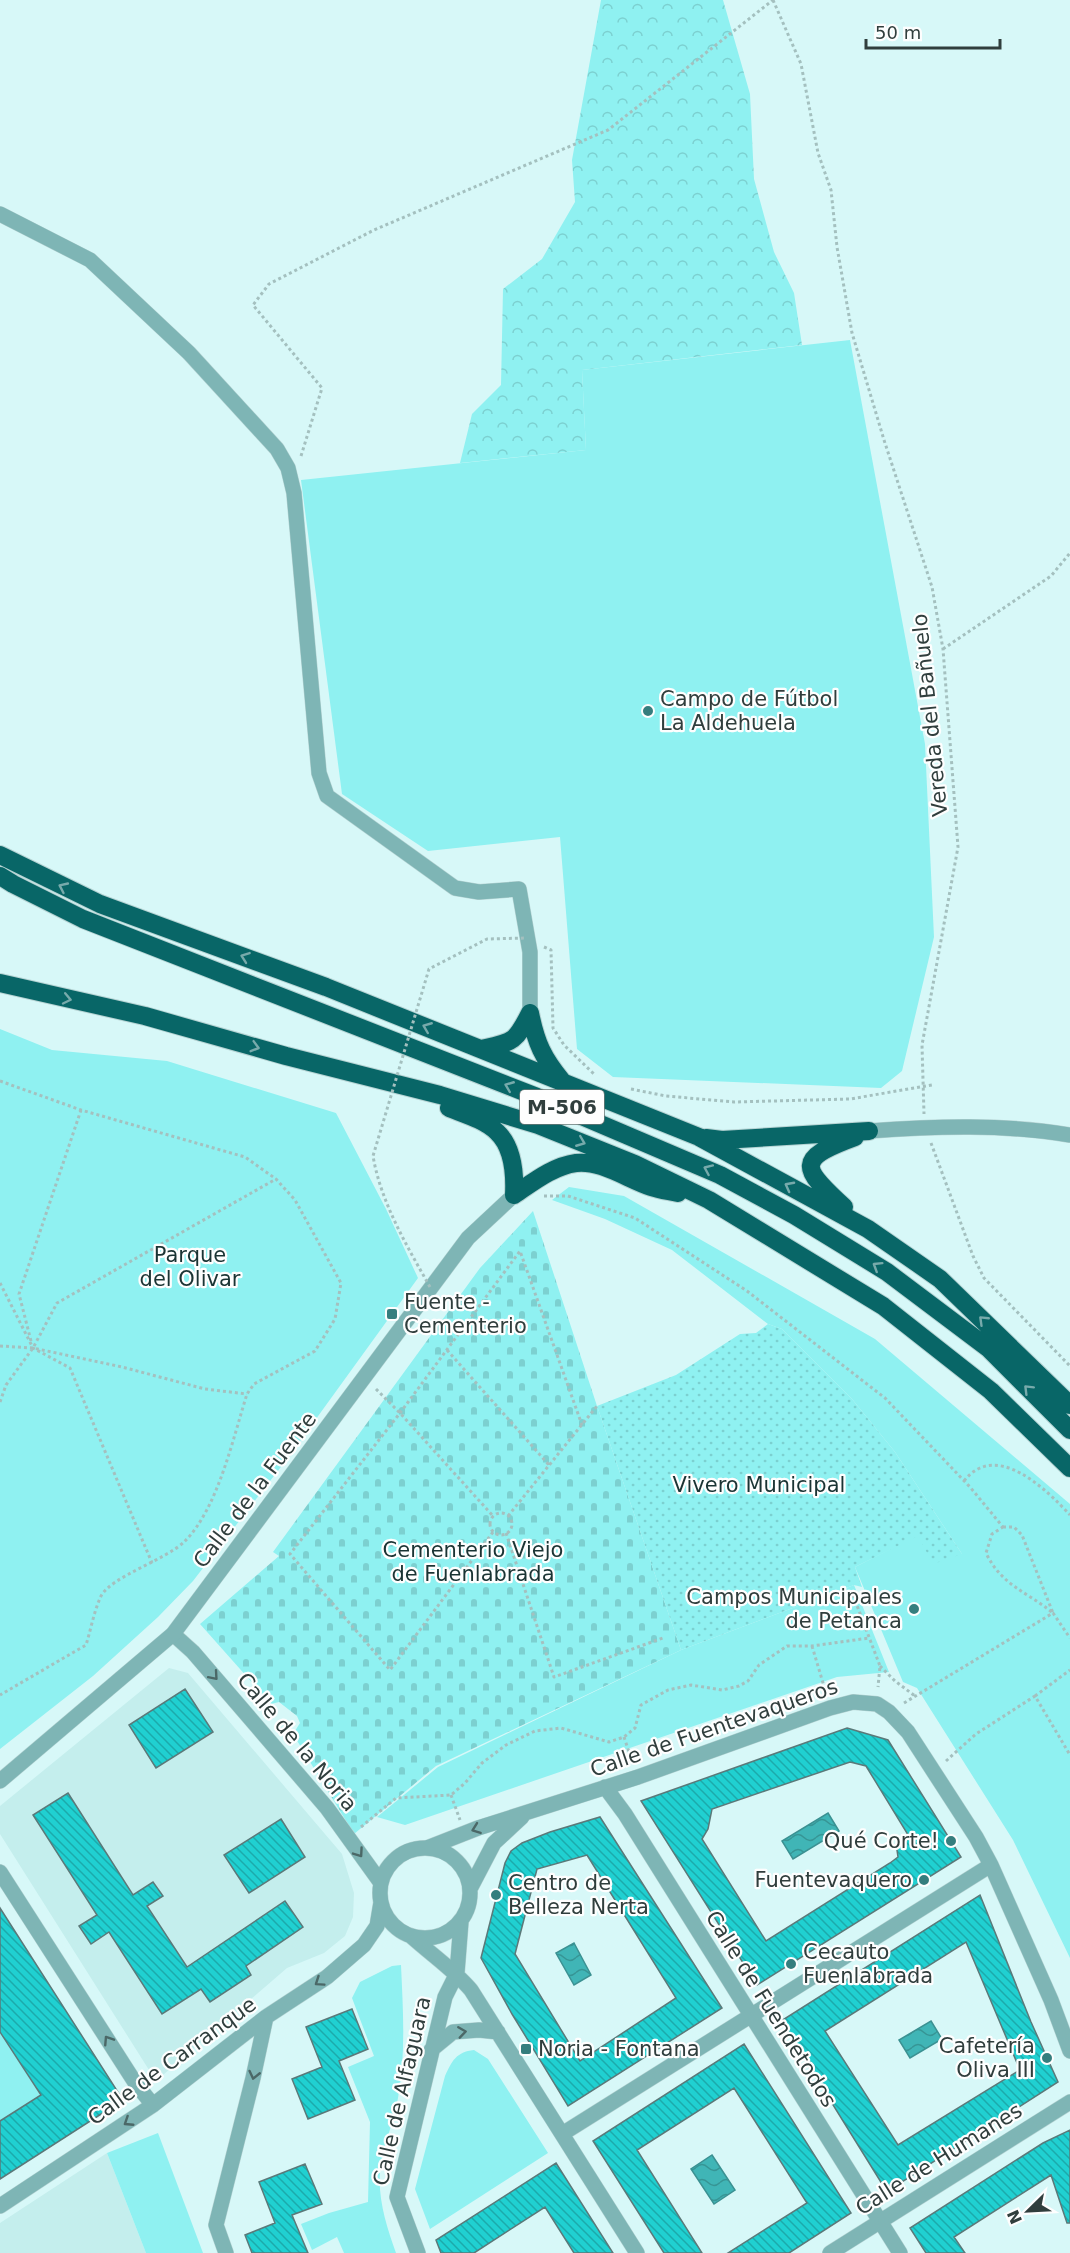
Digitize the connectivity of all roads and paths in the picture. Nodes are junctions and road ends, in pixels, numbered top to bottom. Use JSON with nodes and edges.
{"nodes":[{"id":1,"x":773,"y":0,"type":"edge"},
{"id":2,"x":0,"y":214,"type":"edge"},
{"id":3,"x":288,"y":468,"type":"junction"},
{"id":4,"x":1070,"y":553,"type":"edge"},
{"id":5,"x":942,"y":649,"type":"junction"},
{"id":6,"x":0,"y":855,"type":"edge"},
{"id":7,"x":0,"y":876,"type":"edge"},
{"id":8,"x":531,"y":940,"type":"junction"},
{"id":9,"x":543,"y":946,"type":"dead end"},
{"id":10,"x":0,"y":983,"type":"edge"},
{"id":11,"x":530,"y":1013,"type":"junction"},
{"id":12,"x":481,"y":1049,"type":"junction"},
{"id":13,"x":595,"y":1075,"type":"dead end"},
{"id":14,"x":0,"y":1081,"type":"edge"},
{"id":15,"x":563,"y":1082,"type":"junction"},
{"id":16,"x":932,"y":1085,"type":"dead end"},
{"id":17,"x":922,"y":1086,"type":"junction"},
{"id":18,"x":405,"y":1087,"type":"junction"},
{"id":19,"x":624,"y":1087,"type":"dead end"},
{"id":20,"x":81,"y":1110,"type":"junction"},
{"id":21,"x":925,"y":1127,"type":"junction"},
{"id":22,"x":869,"y":1131,"type":"junction"},
{"id":23,"x":1070,"y":1135,"type":"edge"},
{"id":24,"x":699,"y":1137,"type":"junction"},
{"id":25,"x":276,"y":1179,"type":"junction"},
{"id":26,"x":514,"y":1195,"type":"junction"},
{"id":27,"x":709,"y":1200,"type":"junction"},
{"id":28,"x":868,"y":1229,"type":"junction"},
{"id":29,"x":0,"y":1283,"type":"edge"},
{"id":30,"x":430,"y":1287,"type":"junction"},
{"id":31,"x":0,"y":1346,"type":"edge"},
{"id":32,"x":33,"y":1348,"type":"junction"},
{"id":33,"x":447,"y":1350,"type":"junction"},
{"id":34,"x":1070,"y":1366,"type":"edge"},
{"id":35,"x":365,"y":1378,"type":"junction"},
{"id":36,"x":247,"y":1394,"type":"junction"},
{"id":37,"x":0,"y":1402,"type":"edge"},
{"id":38,"x":1070,"y":1405,"type":"edge"},
{"id":39,"x":597,"y":1406,"type":"dead end"},
{"id":40,"x":400,"y":1413,"type":"junction"},
{"id":41,"x":582,"y":1425,"type":"junction"},
{"id":42,"x":1070,"y":1430,"type":"edge"},
{"id":43,"x":549,"y":1465,"type":"junction"},
{"id":44,"x":1070,"y":1468,"type":"edge"},
{"id":45,"x":964,"y":1481,"type":"junction"},
{"id":46,"x":1070,"y":1515,"type":"edge"},
{"id":47,"x":493,"y":1516,"type":"junction"},
{"id":48,"x":508,"y":1516,"type":"junction"},
{"id":49,"x":1003,"y":1527,"type":"junction"},
{"id":50,"x":493,"y":1532,"type":"junction"},
{"id":51,"x":506,"y":1533,"type":"junction"},
{"id":52,"x":153,"y":1563,"type":"junction"},
{"id":53,"x":853,"y":1595,"type":"dead end"},
{"id":54,"x":1053,"y":1612,"type":"junction"},
{"id":55,"x":173,"y":1634,"type":"junction"},
{"id":56,"x":663,"y":1638,"type":"dead end"},
{"id":57,"x":869,"y":1638,"type":"junction"},
{"id":58,"x":1070,"y":1638,"type":"edge"},
{"id":59,"x":812,"y":1646,"type":"junction"},
{"id":60,"x":880,"y":1666,"type":"junction"},
{"id":61,"x":1070,"y":1670,"type":"edge"},
{"id":62,"x":0,"y":1695,"type":"edge"},
{"id":63,"x":916,"y":1696,"type":"junction"},
{"id":64,"x":1035,"y":1696,"type":"junction"},
{"id":65,"x":830,"y":1708,"type":"junction"},
{"id":66,"x":883,"y":1708,"type":"junction"},
{"id":67,"x":624,"y":1737,"type":"junction"},
{"id":68,"x":1070,"y":1755,"type":"edge"},
{"id":69,"x":934,"y":1773,"type":"junction"},
{"id":70,"x":638,"y":1777,"type":"junction"},
{"id":71,"x":0,"y":1781,"type":"edge"},
{"id":72,"x":606,"y":1787,"type":"junction"},
{"id":73,"x":451,"y":1795,"type":"junction"},
{"id":74,"x":526,"y":1814,"type":"junction"},
{"id":75,"x":355,"y":1832,"type":"dead end"},
{"id":76,"x":465,"y":1833,"type":"junction"},
{"id":77,"x":427,"y":1848,"type":"junction"},
{"id":78,"x":991,"y":1864,"type":"junction"},
{"id":79,"x":0,"y":1872,"type":"edge"},
{"id":80,"x":381,"y":1883,"type":"junction"},
{"id":81,"x":471,"y":1887,"type":"junction"},
{"id":82,"x":381,"y":1902,"type":"junction"},
{"id":83,"x":461,"y":1922,"type":"junction"},
{"id":84,"x":407,"y":1935,"type":"junction"},
{"id":85,"x":364,"y":1945,"type":"junction"},
{"id":86,"x":457,"y":1973,"type":"junction"},
{"id":87,"x":751,"y":2016,"type":"junction"},
{"id":88,"x":266,"y":2017,"type":"junction"},
{"id":89,"x":498,"y":2032,"type":"junction"},
{"id":90,"x":431,"y":2050,"type":"junction"},
{"id":91,"x":1070,"y":2051,"type":"edge"},
{"id":92,"x":1070,"y":2102,"type":"edge"},
{"id":93,"x":153,"y":2105,"type":"junction"},
{"id":94,"x":562,"y":2134,"type":"junction"},
{"id":95,"x":0,"y":2206,"type":"edge"},
{"id":96,"x":881,"y":2221,"type":"junction"},
{"id":97,"x":226,"y":2253,"type":"edge"},
{"id":98,"x":418,"y":2253,"type":"edge"},
{"id":99,"x":638,"y":2253,"type":"edge"},
{"id":100,"x":830,"y":2253,"type":"edge"},
{"id":101,"x":900,"y":2253,"type":"edge"}],
"edges":[{"from":1,"to":3,"type":"path"},
{"from":1,"to":5,"type":"path","name":"Vereda del Bañuelo"},
{"from":2,"to":3,"type":"street"},
{"from":3,"to":8,"type":"street"},
{"from":4,"to":5,"type":"path"},
{"from":5,"to":17,"type":"path","name":"Vereda del Bañuelo"},
{"from":12,"to":6,"type":"highway","one_way":true},
{"from":42,"to":7,"type":"highway","number":"M-506","one_way":true},
{"from":8,"to":11,"type":"street"},
{"from":8,"to":30,"type":"path","bridge":true},
{"from":9,"to":13,"type":"path"},
{"from":10,"to":18,"type":"highway","number":"M-506","one_way":true},
{"from":11,"to":12,"type":"highway"},
{"from":11,"to":15,"type":"highway"},
{"from":12,"to":15,"type":"highway"},
{"from":14,"to":20,"type":"path"},
{"from":15,"to":24,"type":"highway"},
{"from":16,"to":17,"type":"path"},
{"from":17,"to":19,"type":"path"},
{"from":17,"to":21,"type":"path","name":"Vereda del Bañuelo"},
{"from":18,"to":26,"type":"highway"},
{"from":18,"to":27,"type":"highway","number":"M-506","one_way":true},
{"from":20,"to":25,"type":"path"},
{"from":20,"to":32,"type":"path"},
{"from":21,"to":22,"type":"street"},
{"from":21,"to":23,"type":"street"},
{"from":21,"to":34,"type":"path","name":"Vereda del Bañuelo"},
{"from":22,"to":24,"type":"highway"},
{"from":22,"to":28,"type":"highway"},
{"from":28,"to":24,"type":"highway","one_way":true},
{"from":25,"to":32,"type":"path"},
{"from":25,"to":36,"type":"path"},
{"from":26,"to":27,"type":"highway"},
{"from":26,"to":30,"type":"street","name":"Calle de la Fuente"},
{"from":26,"to":45,"type":"path"},
{"from":27,"to":44,"type":"highway","number":"M-506"},
{"from":38,"to":28,"type":"highway","one_way":true},
{"from":29,"to":32,"type":"path"},
{"from":30,"to":35,"type":"street","name":"Calle de la Fuente"},
{"from":31,"to":32,"type":"path"},
{"from":32,"to":36,"type":"path"},
{"from":32,"to":37,"type":"path"},
{"from":32,"to":52,"type":"path"},
{"from":33,"to":40,"type":"path"},
{"from":33,"to":41,"type":"path"},
{"from":33,"to":43,"type":"path"},
{"from":35,"to":40,"type":"path"},
{"from":35,"to":55,"type":"street","name":"Calle de la Fuente"},
{"from":36,"to":52,"type":"path"},
{"from":39,"to":41,"type":"path"},
{"from":40,"to":47,"type":"path"},
{"from":40,"to":50,"type":"path"},
{"from":41,"to":43,"type":"path"},
{"from":43,"to":48,"type":"path"},
{"from":45,"to":46,"type":"path"},
{"from":45,"to":49,"type":"path"},
{"from":47,"to":48,"type":"path"},
{"from":47,"to":50,"type":"path"},
{"from":48,"to":51,"type":"path"},
{"from":49,"to":54,"type":"path"},
{"from":49,"to":54,"type":"path"},
{"from":50,"to":51,"type":"path"},
{"from":51,"to":56,"type":"path"},
{"from":52,"to":62,"type":"path"},
{"from":53,"to":57,"type":"path"},
{"from":54,"to":58,"type":"path"},
{"from":54,"to":63,"type":"path"},
{"from":55,"to":71,"type":"street","name":"Calle de la Fuente"},
{"from":55,"to":80,"type":"street","name":"Calle de la Noria","one_way":true},
{"from":57,"to":59,"type":"path"},
{"from":57,"to":60,"type":"path"},
{"from":59,"to":65,"type":"path"},
{"from":59,"to":67,"type":"path"},
{"from":60,"to":63,"type":"path"},
{"from":60,"to":66,"type":"path"},
{"from":61,"to":64,"type":"path"},
{"from":63,"to":66,"type":"path"},
{"from":64,"to":68,"type":"path"},
{"from":64,"to":69,"type":"path"},
{"from":65,"to":66,"type":"street","name":"Calle de Fuentevaqueros"},
{"from":65,"to":70,"type":"street","name":"Calle de Fuentevaqueros"},
{"from":66,"to":69,"type":"street"},
{"from":67,"to":70,"type":"path"},
{"from":67,"to":73,"type":"path"},
{"from":69,"to":78,"type":"street"},
{"from":70,"to":72,"type":"street","name":"Calle de Fuentevaqueros"},
{"from":72,"to":74,"type":"street","name":"Calle de Fuentevaqueros"},
{"from":72,"to":87,"type":"street","name":"Calle de Fuendetodos"},
{"from":73,"to":75,"type":"path"},
{"from":73,"to":76,"type":"path"},
{"from":74,"to":76,"type":"street","name":"Calle de Fuentevaqueros","one_way":true},
{"from":74,"to":81,"type":"street","name":"Calle de Fuentevaqueros"},
{"from":76,"to":77,"type":"street","name":"Calle de Fuentevaqueros"},
{"from":77,"to":80,"type":"street"},
{"from":77,"to":81,"type":"street"},
{"from":78,"to":87,"type":"street"},
{"from":78,"to":91,"type":"street"},
{"from":93,"to":79,"type":"street","one_way":true},
{"from":80,"to":82,"type":"street"},
{"from":81,"to":83,"type":"street"},
{"from":82,"to":84,"type":"street"},
{"from":82,"to":85,"type":"street","name":"Calle de Carranque"},
{"from":83,"to":84,"type":"street"},
{"from":83,"to":86,"type":"street"},
{"from":84,"to":85,"type":"street","name":"Calle de Carranque"},
{"from":84,"to":86,"type":"street"},
{"from":85,"to":88,"type":"street","name":"Calle de Carranque","one_way":true},
{"from":86,"to":89,"type":"street"},
{"from":86,"to":90,"type":"street","name":"Calle de Alfaguara"},
{"from":87,"to":94,"type":"street"},
{"from":87,"to":96,"type":"street","name":"Calle de Fuendetodos"},
{"from":88,"to":93,"type":"street","name":"Calle de Carranque"},
{"from":88,"to":97,"type":"street","one_way":true},
{"from":90,"to":89,"type":"street","one_way":true},
{"from":89,"to":94,"type":"street"},
{"from":90,"to":98,"type":"street","name":"Calle de Alfaguara"},
{"from":92,"to":96,"type":"street","name":"Calle de Humanes"},
{"from":93,"to":95,"type":"street","name":"Calle de Carranque","one_way":true},
{"from":94,"to":99,"type":"street"},
{"from":96,"to":100,"type":"street","name":"Calle de Humanes"},
{"from":96,"to":101,"type":"street","name":"Calle de Fuendetodos"}]}
